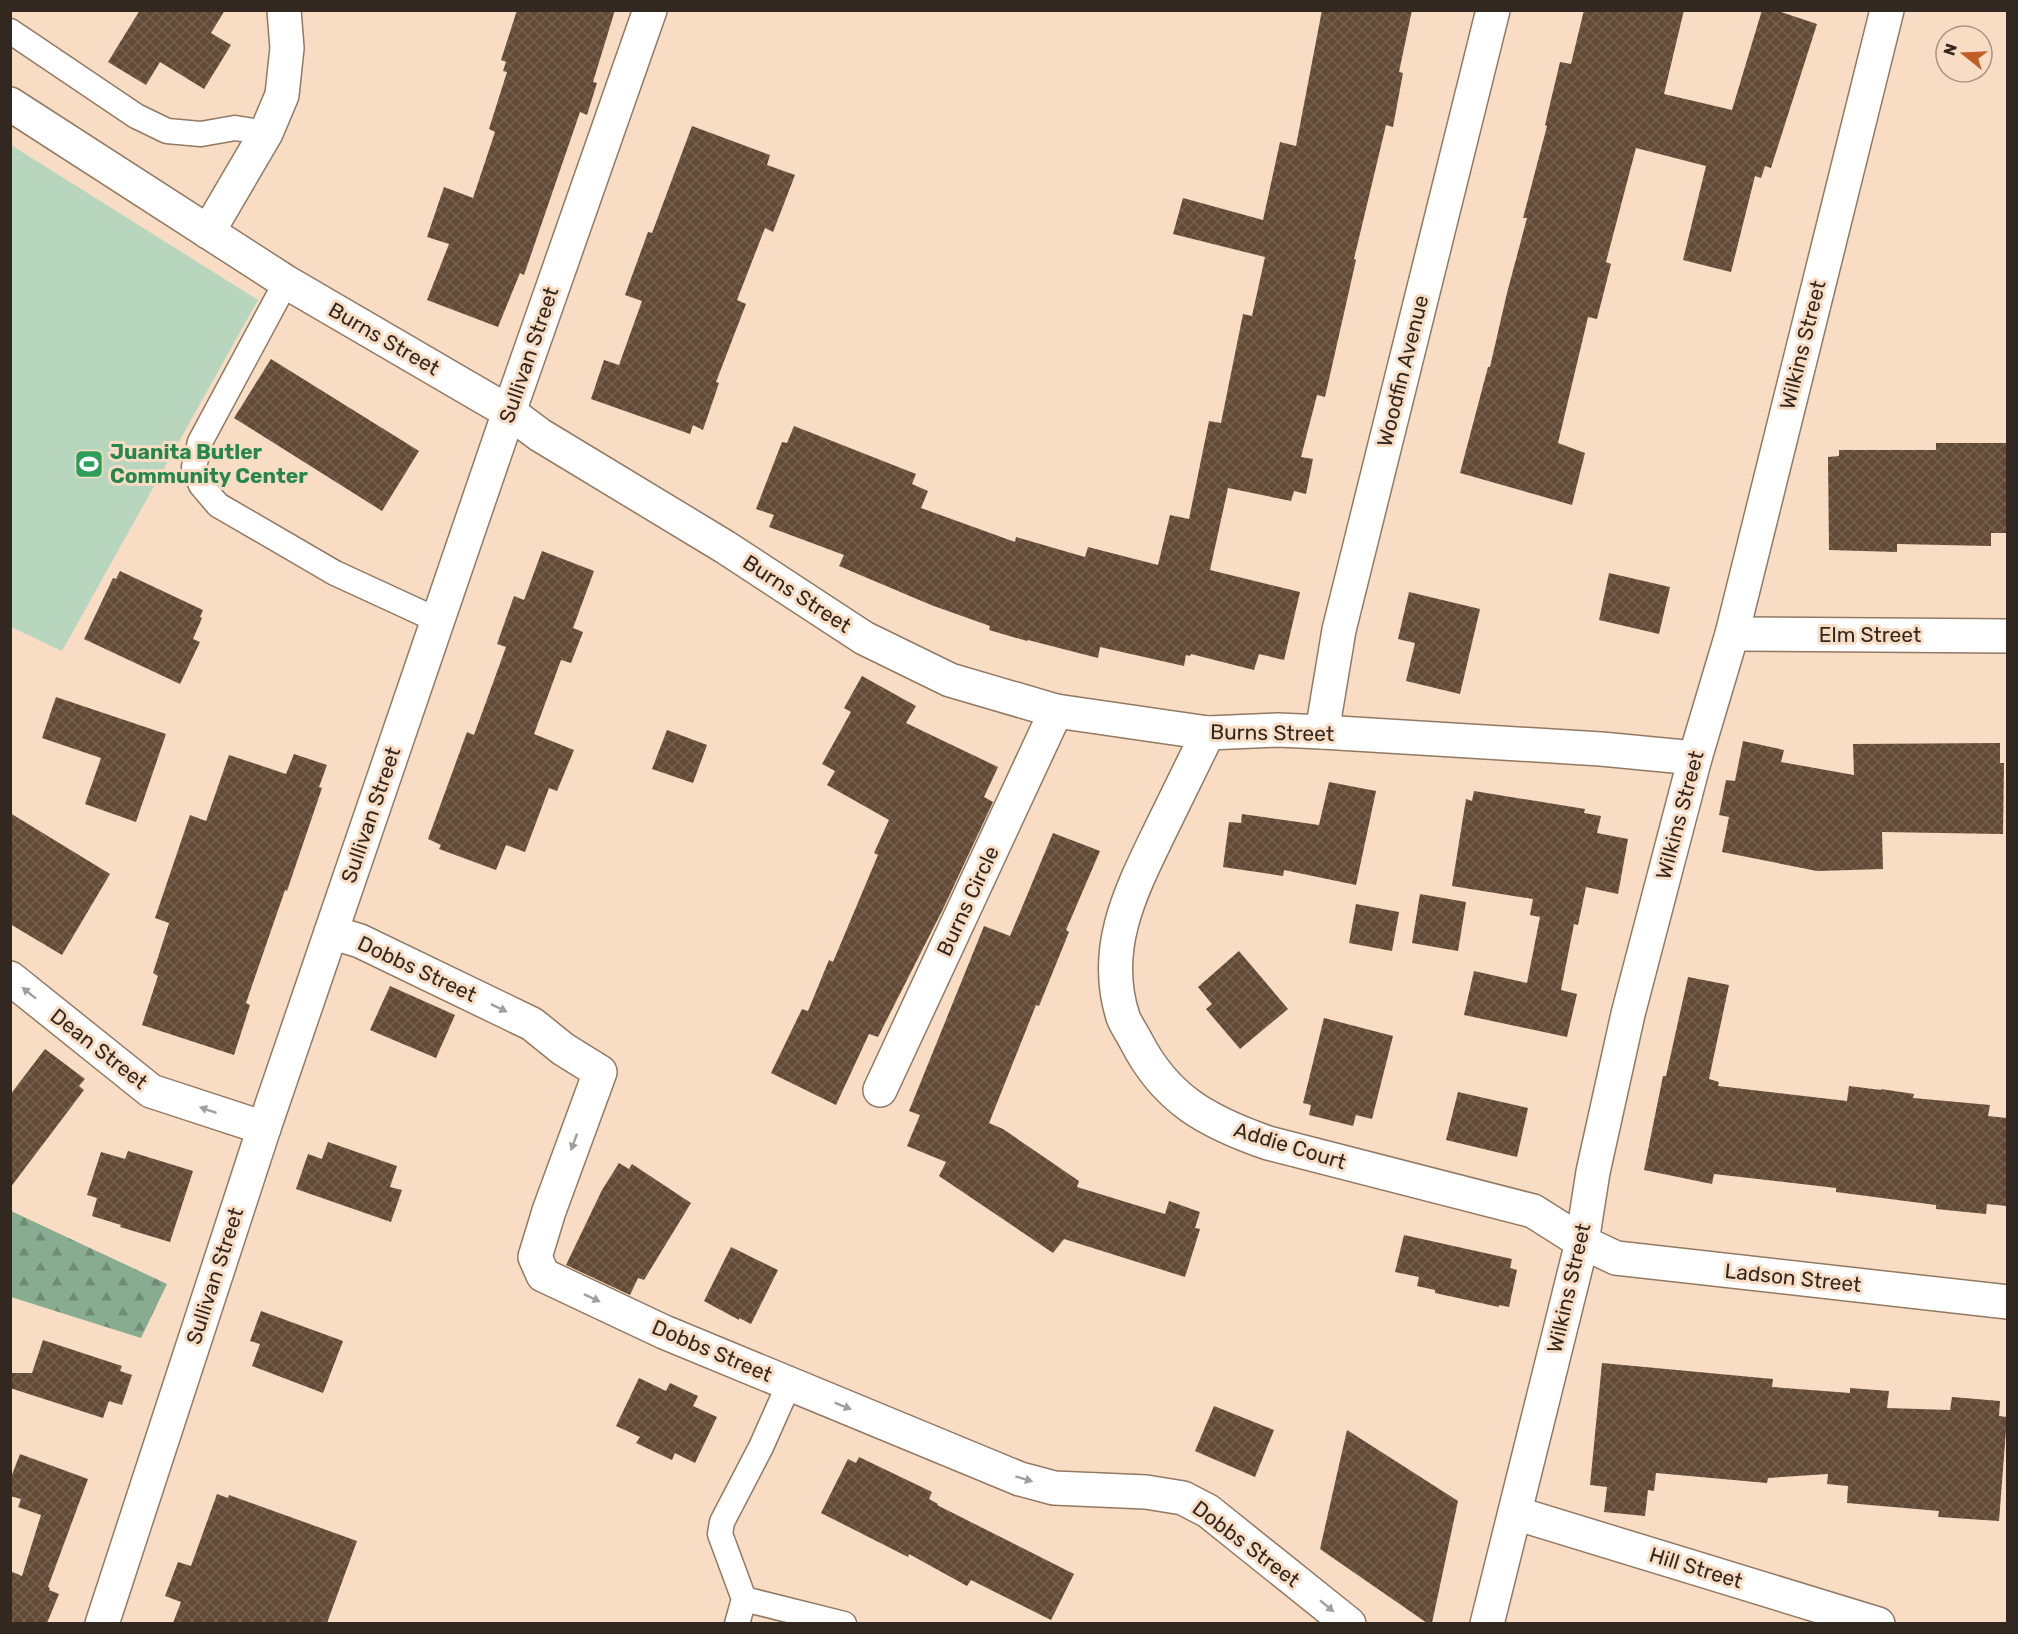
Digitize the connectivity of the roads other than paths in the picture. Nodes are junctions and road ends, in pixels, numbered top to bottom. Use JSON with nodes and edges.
{"nodes":[{"id":1,"x":284,"y":10,"type":"edge"},
{"id":2,"x":650,"y":10,"type":"edge"},
{"id":3,"x":1492,"y":10,"type":"edge"},
{"id":4,"x":1887,"y":10,"type":"edge"},
{"id":5,"x":10,"y":31,"type":"edge"},
{"id":6,"x":10,"y":104,"type":"edge"},
{"id":7,"x":266,"y":133,"type":"junction"},
{"id":8,"x":208,"y":232,"type":"junction"},
{"id":9,"x":286,"y":282,"type":"junction"},
{"id":10,"x":509,"y":412,"type":"junction"},
{"id":11,"x":437,"y":620,"type":"junction"},
{"id":12,"x":1732,"y":634,"type":"junction"},
{"id":13,"x":2007,"y":636,"type":"edge"},
{"id":14,"x":1056,"y":711,"type":"junction"},
{"id":15,"x":1208,"y":732,"type":"junction"},
{"id":16,"x":1322,"y":732,"type":"junction"},
{"id":17,"x":1695,"y":758,"type":"junction"},
{"id":18,"x":331,"y":932,"type":"junction"},
{"id":19,"x":10,"y":978,"type":"edge"},
{"id":20,"x":880,"y":1090,"type":"dead end"},
{"id":21,"x":264,"y":1128,"type":"junction"},
{"id":22,"x":1582,"y":1242,"type":"junction"},
{"id":23,"x":2007,"y":1302,"type":"edge"},
{"id":24,"x":789,"y":1384,"type":"junction"},
{"id":25,"x":1515,"y":1513,"type":"junction"},
{"id":26,"x":744,"y":1599,"type":"junction"},
{"id":27,"x":102,"y":1623,"type":"edge"},
{"id":28,"x":736,"y":1623,"type":"edge"},
{"id":29,"x":844,"y":1623,"type":"edge"},
{"id":30,"x":1349,"y":1623,"type":"edge"},
{"id":31,"x":1487,"y":1623,"type":"edge"},
{"id":32,"x":1878,"y":1623,"type":"edge"}],
"edges":[{"from":1,"to":7,"type":"street"},
{"from":2,"to":10,"type":"street","name":"Sullivan Street"},
{"from":3,"to":16,"type":"street","name":"Woodfin Avenue"},
{"from":4,"to":12,"type":"street","name":"Wilkins Street"},
{"from":5,"to":7,"type":"lane"},
{"from":6,"to":8,"type":"street","name":"Burns Street"},
{"from":7,"to":8,"type":"street"},
{"from":8,"to":9,"type":"street","name":"Burns Street"},
{"from":9,"to":10,"type":"street","name":"Burns Street"},
{"from":9,"to":11,"type":"lane"},
{"from":10,"to":11,"type":"street","name":"Sullivan Street"},
{"from":10,"to":14,"type":"street","name":"Burns Street"},
{"from":11,"to":18,"type":"street","name":"Sullivan Street"},
{"from":12,"to":13,"type":"street","name":"Elm Street"},
{"from":12,"to":17,"type":"street","name":"Wilkins Street"},
{"from":14,"to":15,"type":"street","name":"Burns Street"},
{"from":14,"to":20,"type":"street","name":"Burns Circle"},
{"from":15,"to":16,"type":"street","name":"Burns Street"},
{"from":15,"to":22,"type":"street","name":"Addie Court"},
{"from":16,"to":17,"type":"street","name":"Burns Street"},
{"from":17,"to":22,"type":"street","name":"Wilkins Street"},
{"from":18,"to":21,"type":"street","name":"Sullivan Street"},
{"from":18,"to":24,"type":"street","name":"Dobbs Street","one_way":true},
{"from":21,"to":19,"type":"street","name":"Dean Street","one_way":true},
{"from":21,"to":27,"type":"street","name":"Sullivan Street"},
{"from":22,"to":23,"type":"street","name":"Ladson Street"},
{"from":22,"to":25,"type":"street","name":"Wilkins Street"},
{"from":24,"to":26,"type":"lane"},
{"from":24,"to":30,"type":"street","name":"Dobbs Street","one_way":true},
{"from":25,"to":31,"type":"street","name":"Wilkins Street"},
{"from":25,"to":32,"type":"street","name":"Hill Street"},
{"from":26,"to":28,"type":"lane"},
{"from":26,"to":29,"type":"lane"}]}
